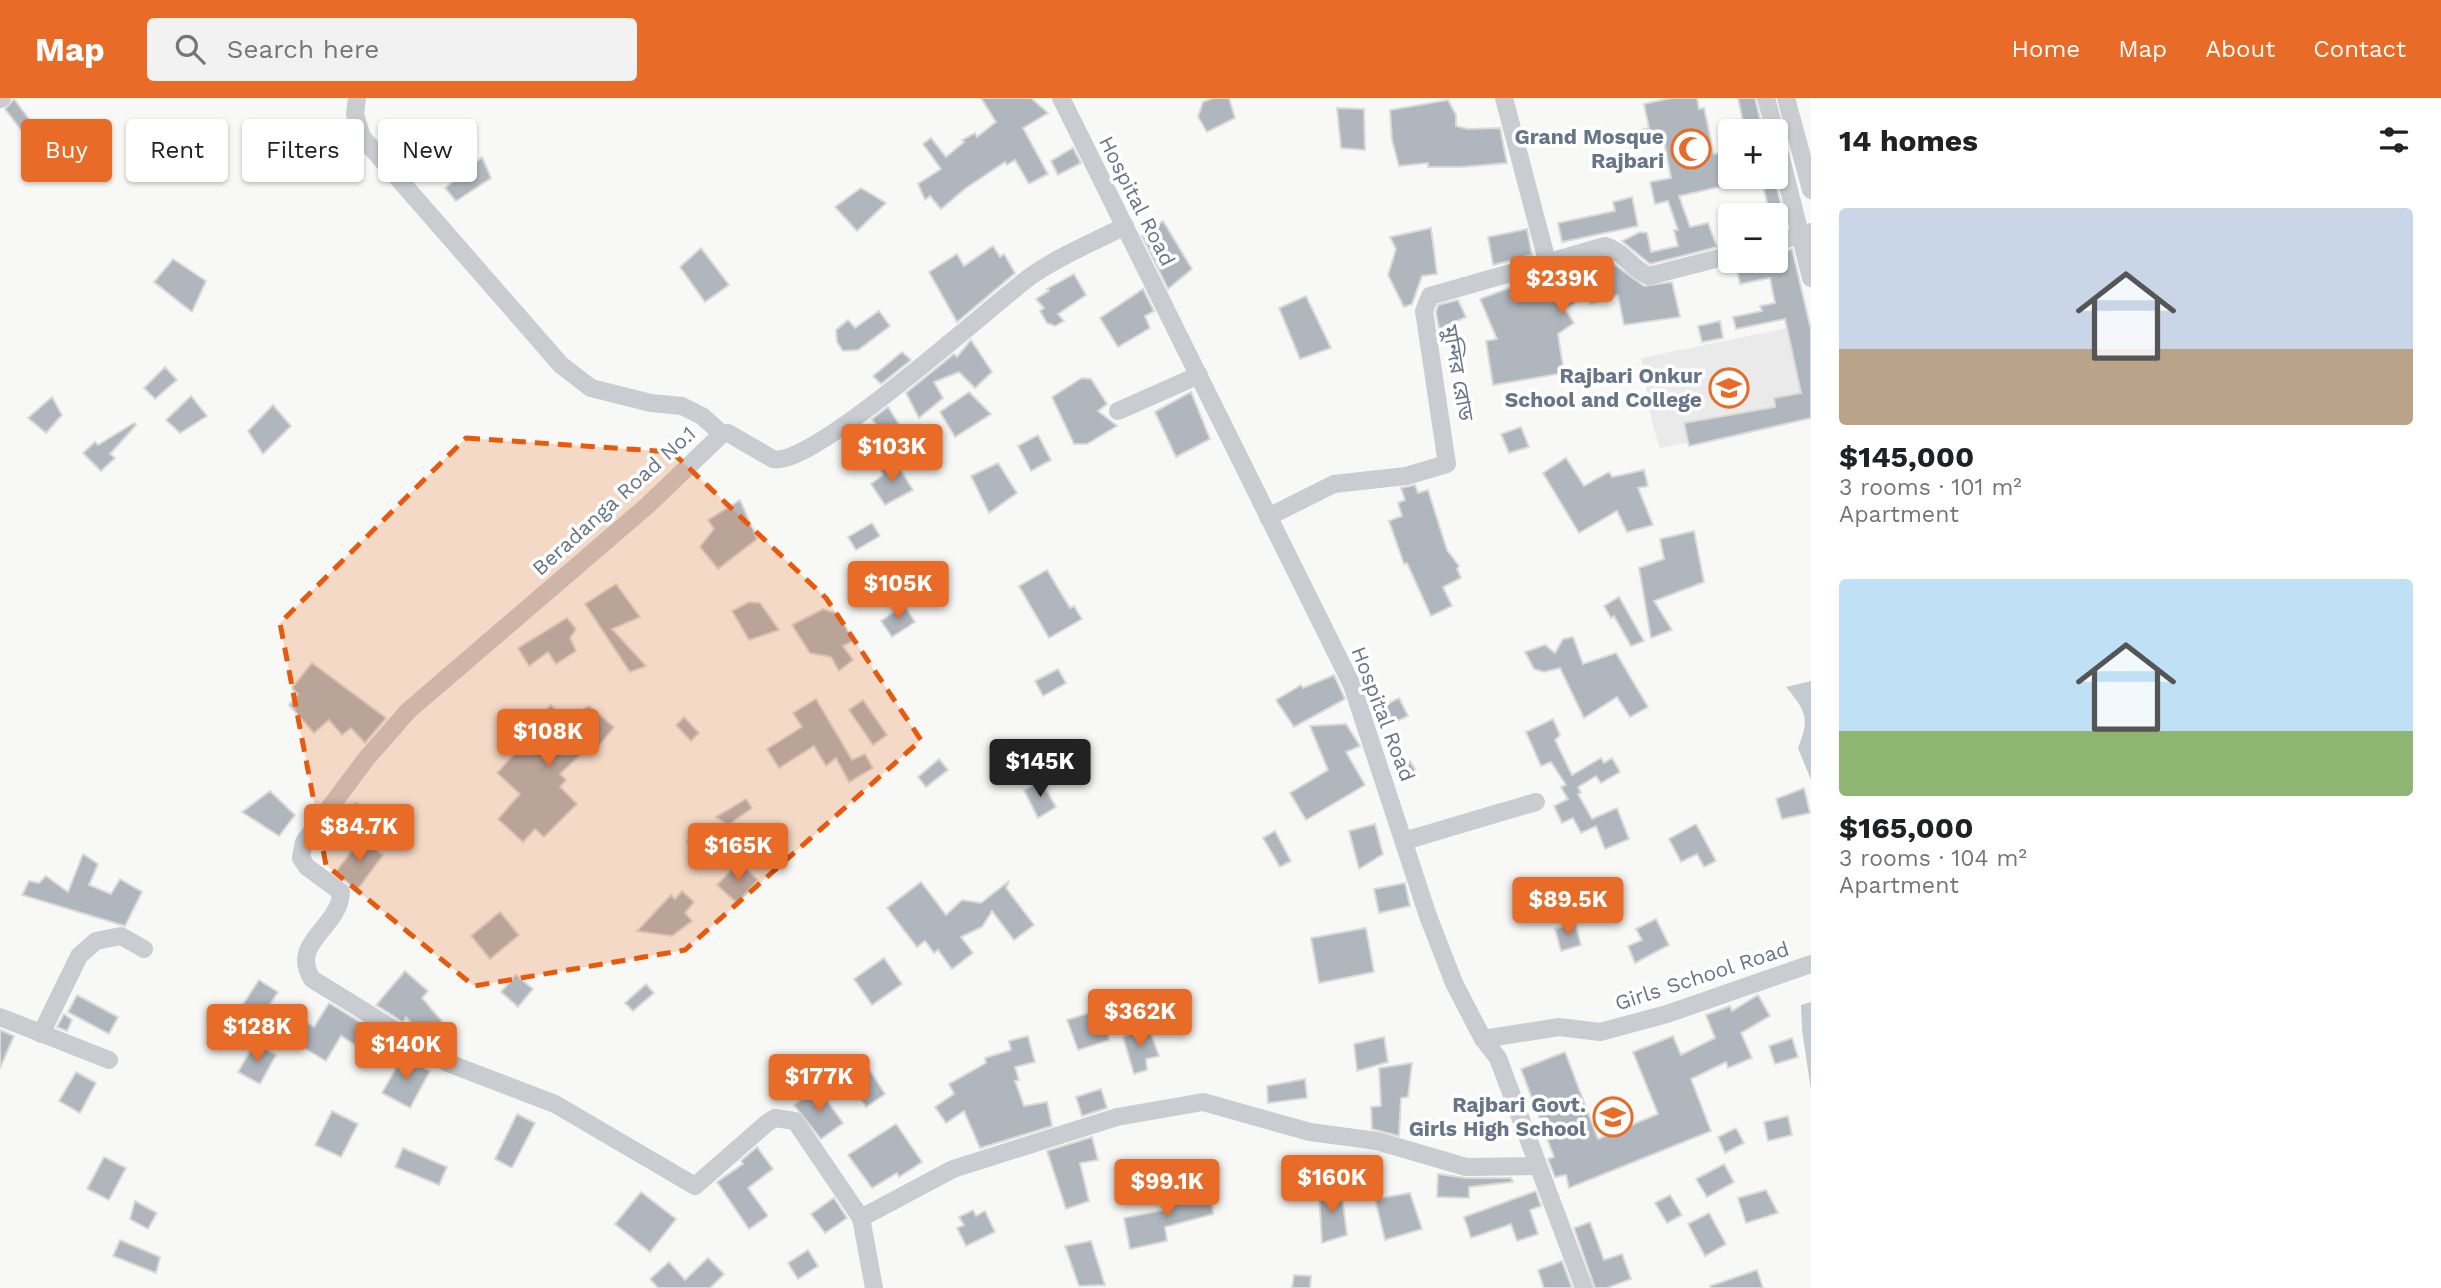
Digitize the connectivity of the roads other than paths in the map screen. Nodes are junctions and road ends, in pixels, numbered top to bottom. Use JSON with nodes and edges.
{"nodes":[{"id":1,"x":357,"y":98,"type":"edge"},
{"id":2,"x":1061,"y":98,"type":"edge"},
{"id":3,"x":1504,"y":98,"type":"edge"},
{"id":4,"x":1766,"y":98,"type":"edge"},
{"id":5,"x":1786,"y":98,"type":"edge"},
{"id":6,"x":1771,"y":119,"type":"edge"},
{"id":7,"x":1788,"y":178,"type":"edge"},
{"id":8,"x":1811,"y":190,"type":"edge"},
{"id":9,"x":1125,"y":226,"type":"junction"},
{"id":10,"x":1805,"y":234,"type":"edge"},
{"id":11,"x":1788,"y":239,"type":"edge"},
{"id":12,"x":1718,"y":258,"type":"edge"},
{"id":13,"x":1548,"y":261,"type":"junction"},
{"id":14,"x":1811,"y":278,"type":"edge"},
{"id":15,"x":1199,"y":375,"type":"junction"},
{"id":16,"x":1118,"y":411,"type":"dead end"},
{"id":17,"x":722,"y":434,"type":"junction"},
{"id":18,"x":1268,"y":517,"type":"junction"},
{"id":19,"x":1536,"y":803,"type":"dead end"},
{"id":20,"x":1404,"y":841,"type":"junction"},
{"id":21,"x":144,"y":950,"type":"dead end"},
{"id":22,"x":1811,"y":964,"type":"edge"},
{"id":23,"x":0,"y":1017,"type":"edge"},
{"id":24,"x":41,"y":1034,"type":"junction"},
{"id":25,"x":1483,"y":1039,"type":"junction"},
{"id":26,"x":109,"y":1060,"type":"dead end"},
{"id":27,"x":1538,"y":1166,"type":"junction"},
{"id":28,"x":861,"y":1218,"type":"junction"},
{"id":29,"x":874,"y":1288,"type":"edge"},
{"id":30,"x":1584,"y":1288,"type":"edge"}],
"edges":[{"from":1,"to":17,"type":"street"},
{"from":2,"to":9,"type":"street","name":"Hospital Road"},
{"from":3,"to":13,"type":"street"},
{"from":4,"to":6,"type":"street"},
{"from":5,"to":8,"type":"street"},
{"from":7,"to":10,"type":"street"},
{"from":9,"to":15,"type":"street","name":"Hospital Road"},
{"from":9,"to":17,"type":"street","name":"Beradanga Road No.1"},
{"from":10,"to":11,"type":"street"},
{"from":10,"to":14,"type":"street"},
{"from":12,"to":13,"type":"street","name":"মুন্দির রোড"},
{"from":13,"to":18,"type":"street","name":"মুন্দির রোড"},
{"from":15,"to":16,"type":"street"},
{"from":15,"to":18,"type":"street","name":"Hospital Road"},
{"from":17,"to":28,"type":"street","name":"Beradanga Road No.1"},
{"from":18,"to":20,"type":"street","name":"Hospital Road"},
{"from":19,"to":20,"type":"street"},
{"from":20,"to":25,"type":"street","name":"Hospital Road"},
{"from":21,"to":24,"type":"street"},
{"from":22,"to":25,"type":"street","name":"Girls School Road"},
{"from":23,"to":24,"type":"street"},
{"from":24,"to":26,"type":"street"},
{"from":25,"to":27,"type":"street","name":"Hospital Road"},
{"from":27,"to":28,"type":"street"},
{"from":27,"to":30,"type":"street","name":"Hospital Road"},
{"from":28,"to":29,"type":"street"}]}
